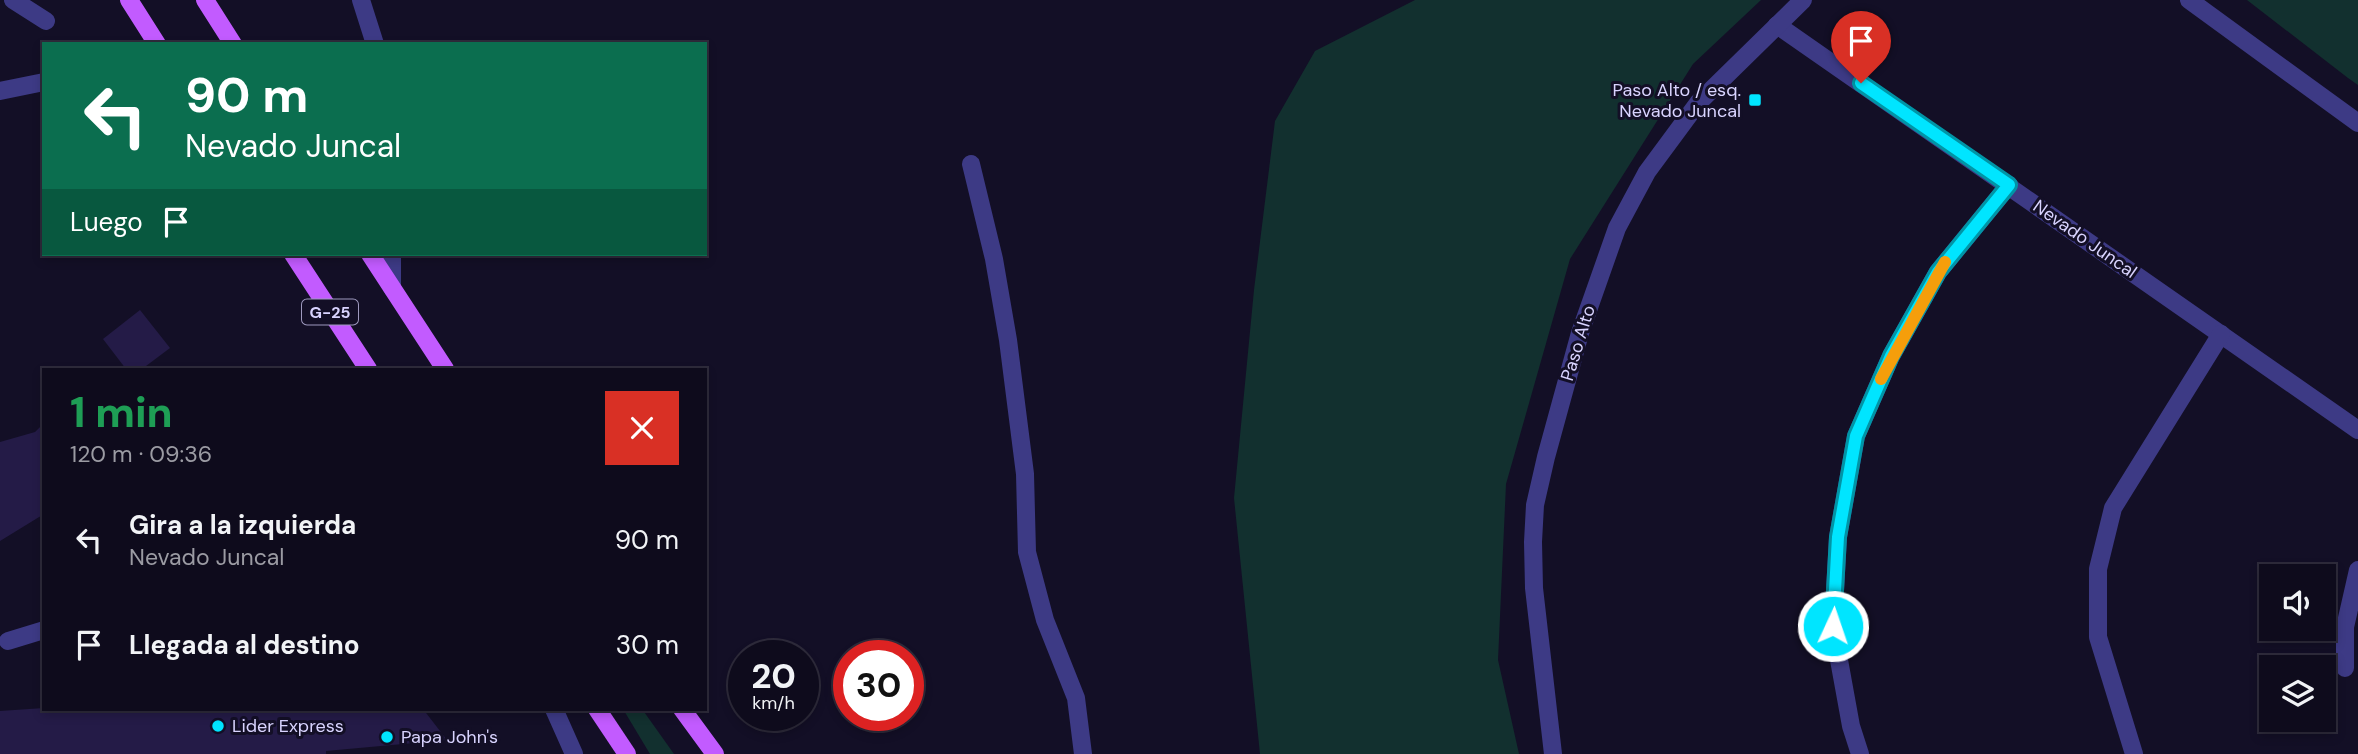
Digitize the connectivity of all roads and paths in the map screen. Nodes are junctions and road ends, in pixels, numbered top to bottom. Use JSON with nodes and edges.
{"nodes":[{"id":1,"x":13,"y":0,"type":"edge"},
{"id":2,"x":129,"y":0,"type":"edge"},
{"id":3,"x":205,"y":0,"type":"edge"},
{"id":4,"x":361,"y":0,"type":"edge"},
{"id":5,"x":1803,"y":0,"type":"edge"},
{"id":6,"x":2189,"y":0,"type":"edge"},
{"id":7,"x":46,"y":21,"type":"dead end"},
{"id":8,"x":1777,"y":25,"type":"junction"},
{"id":9,"x":156,"y":42,"type":"edge"},
{"id":10,"x":232,"y":42,"type":"edge"},
{"id":11,"x":374,"y":42,"type":"edge"},
{"id":12,"x":42,"y":82,"type":"edge"},
{"id":13,"x":0,"y":91,"type":"edge"},
{"id":14,"x":2358,"y":122,"type":"edge"},
{"id":15,"x":971,"y":164,"type":"dead end"},
{"id":16,"x":2009,"y":185,"type":"junction"},
{"id":17,"x":294,"y":256,"type":"edge"},
{"id":18,"x":371,"y":256,"type":"edge"},
{"id":19,"x":392,"y":256,"type":"edge"},
{"id":20,"x":392,"y":288,"type":"junction"},
{"id":21,"x":2221,"y":334,"type":"junction"},
{"id":22,"x":367,"y":368,"type":"edge"},
{"id":23,"x":443,"y":368,"type":"edge"},
{"id":24,"x":2358,"y":430,"type":"edge"},
{"id":25,"x":2358,"y":570,"type":"edge"},
{"id":26,"x":42,"y":631,"type":"edge"},
{"id":27,"x":8,"y":641,"type":"dead end"},
{"id":28,"x":2345,"y":668,"type":"dead end"},
{"id":29,"x":555,"y":711,"type":"edge"},
{"id":30,"x":598,"y":711,"type":"edge"},
{"id":31,"x":683,"y":711,"type":"edge"},
{"id":32,"x":574,"y":754,"type":"edge"},
{"id":33,"x":627,"y":754,"type":"edge"},
{"id":34,"x":715,"y":754,"type":"edge"},
{"id":35,"x":1083,"y":754,"type":"edge"},
{"id":36,"x":1553,"y":754,"type":"edge"},
{"id":37,"x":1860,"y":754,"type":"edge"},
{"id":38,"x":2134,"y":754,"type":"edge"}],
"edges":[{"from":1,"to":7,"type":"street"},
{"from":2,"to":9,"type":"main road"},
{"from":3,"to":10,"type":"main road"},
{"from":4,"to":11,"type":"street"},
{"from":5,"to":8,"type":"street","name":"Paso Alto"},
{"from":6,"to":14,"type":"street"},
{"from":8,"to":16,"type":"street","name":"Nevado Juncal"},
{"from":8,"to":36,"type":"street","name":"Paso Alto"},
{"from":12,"to":13,"type":"street"},
{"from":15,"to":35,"type":"street"},
{"from":16,"to":21,"type":"street","name":"Nevado Juncal"},
{"from":16,"to":37,"type":"street"},
{"from":17,"to":22,"type":"main road","number":"G-25"},
{"from":18,"to":20,"type":"main road"},
{"from":19,"to":20,"type":"street"},
{"from":20,"to":23,"type":"main road"},
{"from":21,"to":24,"type":"street","name":"Nevado Juncal"},
{"from":21,"to":38,"type":"street"},
{"from":25,"to":28,"type":"street"},
{"from":26,"to":27,"type":"street"},
{"from":29,"to":32,"type":"street"},
{"from":30,"to":33,"type":"main road"},
{"from":31,"to":34,"type":"main road"}]}
